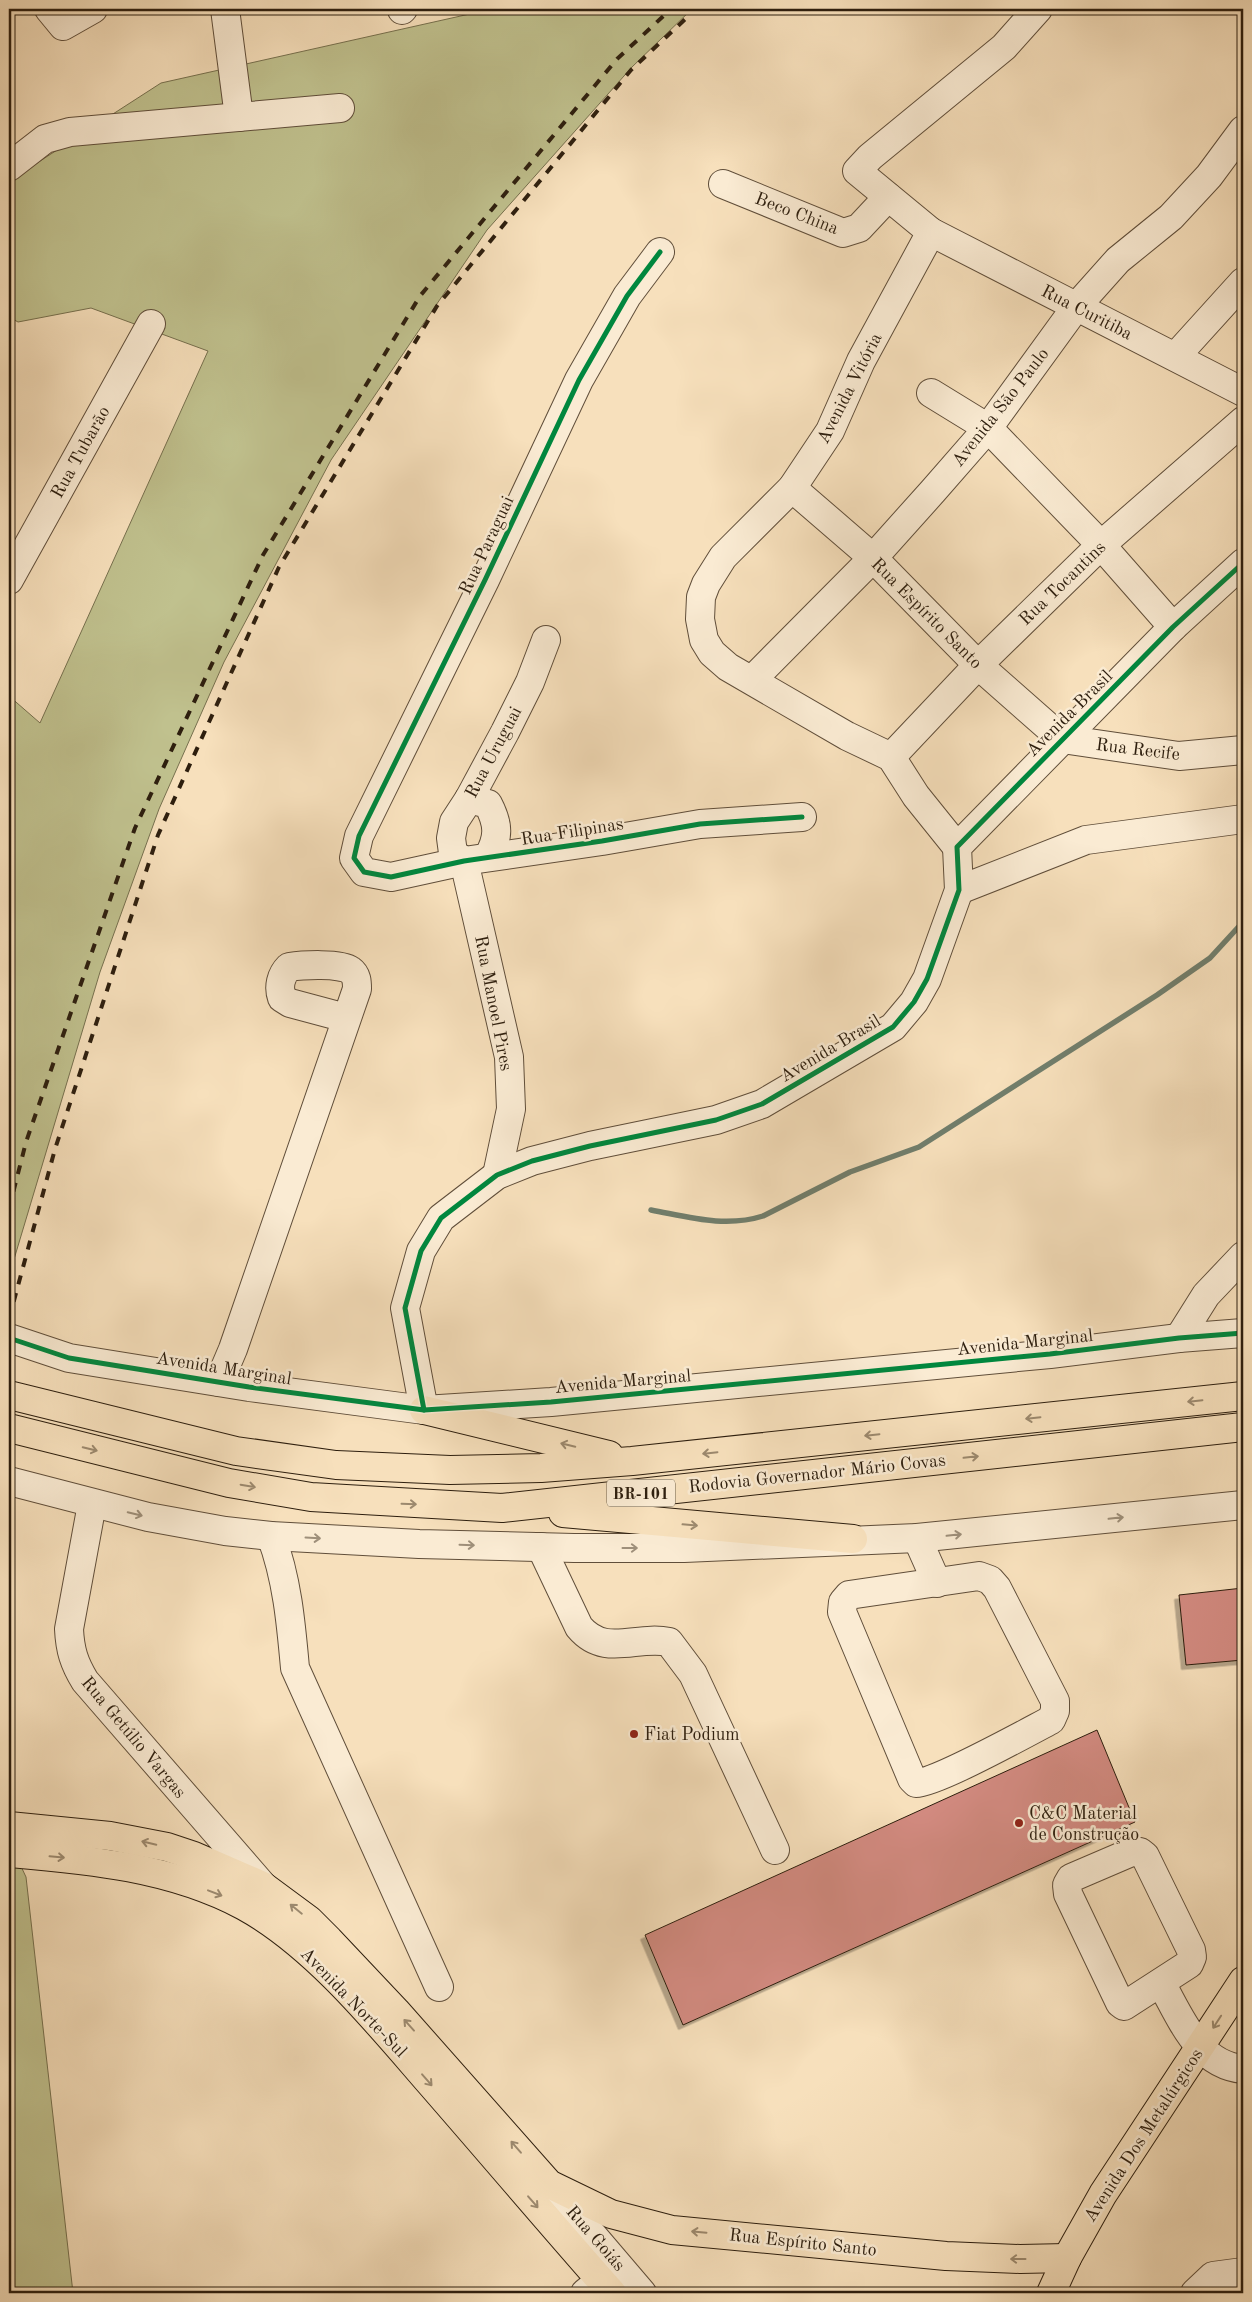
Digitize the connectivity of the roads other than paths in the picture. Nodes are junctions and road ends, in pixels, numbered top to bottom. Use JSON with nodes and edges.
{"nodes":[{"id":1,"x":93,"y":9,"type":"edge"},
{"id":2,"x":225,"y":9,"type":"edge"},
{"id":3,"x":1038,"y":9,"type":"edge"},
{"id":4,"x":56,"y":18,"type":"edge"},
{"id":5,"x":340,"y":108,"type":"dead end"},
{"id":6,"x":239,"y":117,"type":"junction"},
{"id":7,"x":1243,"y":130,"type":"edge"},
{"id":8,"x":9,"y":167,"type":"edge"},
{"id":9,"x":723,"y":184,"type":"dead end"},
{"id":10,"x":888,"y":197,"type":"junction"},
{"id":11,"x":931,"y":232,"type":"junction"},
{"id":12,"x":660,"y":252,"type":"dead end"},
{"id":13,"x":1243,"y":282,"type":"edge"},
{"id":14,"x":1076,"y":307,"type":"junction"},
{"id":15,"x":152,"y":324,"type":"dead end"},
{"id":16,"x":1176,"y":356,"type":"junction"},
{"id":17,"x":1239,"y":384,"type":"edge"},
{"id":18,"x":931,"y":393,"type":"dead end"},
{"id":19,"x":1243,"y":422,"type":"edge"},
{"id":20,"x":988,"y":428,"type":"junction"},
{"id":21,"x":792,"y":488,"type":"junction"},
{"id":22,"x":1101,"y":545,"type":"junction"},
{"id":23,"x":872,"y":558,"type":"junction"},
{"id":24,"x":1243,"y":563,"type":"edge"},
{"id":25,"x":9,"y":580,"type":"edge"},
{"id":26,"x":1173,"y":627,"type":"junction"},
{"id":27,"x":546,"y":640,"type":"dead end"},
{"id":28,"x":978,"y":664,"type":"junction"},
{"id":29,"x":752,"y":680,"type":"junction"},
{"id":30,"x":1062,"y":739,"type":"junction"},
{"id":31,"x":1243,"y":750,"type":"edge"},
{"id":32,"x":891,"y":757,"type":"junction"},
{"id":33,"x":469,"y":799,"type":"junction"},
{"id":34,"x":802,"y":817,"type":"dead end"},
{"id":35,"x":1243,"y":819,"type":"edge"},
{"id":36,"x":957,"y":847,"type":"junction"},
{"id":37,"x":354,"y":858,"type":"joint"},
{"id":38,"x":476,"y":859,"type":"junction"},
{"id":39,"x":959,"y":890,"type":"junction"},
{"id":40,"x":346,"y":1018,"type":"dead end"},
{"id":41,"x":497,"y":1175,"type":"junction"},
{"id":42,"x":1243,"y":1256,"type":"edge"},
{"id":43,"x":1243,"y":1333,"type":"edge"},
{"id":44,"x":9,"y":1338,"type":"edge"},
{"id":45,"x":1180,"y":1338,"type":"junction"},
{"id":46,"x":219,"y":1382,"type":"junction"},
{"id":47,"x":9,"y":1395,"type":"edge"},
{"id":48,"x":1243,"y":1396,"type":"edge"},
{"id":49,"x":424,"y":1410,"type":"junction"},
{"id":50,"x":1243,"y":1427,"type":"edge"},
{"id":51,"x":9,"y":1428,"type":"edge"},
{"id":52,"x":632,"y":1461,"type":"junction"},
{"id":53,"x":14,"y":1483,"type":"edge"},
{"id":54,"x":92,"y":1504,"type":"junction"},
{"id":55,"x":1243,"y":1505,"type":"edge"},
{"id":56,"x":502,"y":1508,"type":"junction"},
{"id":57,"x":271,"y":1536,"type":"junction"},
{"id":58,"x":917,"y":1538,"type":"junction"},
{"id":59,"x":853,"y":1539,"type":"junction"},
{"id":60,"x":541,"y":1547,"type":"junction"},
{"id":61,"x":937,"y":1583,"type":"junction"},
{"id":62,"x":9,"y":1826,"type":"edge"},
{"id":63,"x":776,"y":1850,"type":"dead end"},
{"id":64,"x":9,"y":1853,"type":"edge"},
{"id":65,"x":263,"y":1886,"type":"junction"},
{"id":66,"x":1243,"y":1981,"type":"edge"},
{"id":67,"x":1161,"y":1983,"type":"junction"},
{"id":68,"x":439,"y":1987,"type":"dead end"},
{"id":69,"x":1199,"y":2049,"type":"junction"},
{"id":70,"x":1243,"y":2069,"type":"edge"},
{"id":71,"x":548,"y":2184,"type":"junction"},
{"id":72,"x":1067,"y":2258,"type":"junction"},
{"id":73,"x":1243,"y":2272,"type":"edge"},
{"id":74,"x":599,"y":2289,"type":"edge"},
{"id":75,"x":642,"y":2293,"type":"edge"},
{"id":76,"x":1051,"y":2293,"type":"edge"},
{"id":77,"x":1195,"y":2293,"type":"edge"}],
"edges":[{"from":1,"to":4,"type":"street"},
{"from":2,"to":6,"type":"street"},
{"from":3,"to":10,"type":"street"},
{"from":5,"to":6,"type":"street"},
{"from":6,"to":8,"type":"street"},
{"from":7,"to":14,"type":"street","name":"Avenida São Paulo"},
{"from":9,"to":10,"type":"street","name":"Beco China"},
{"from":10,"to":11,"type":"street"},
{"from":11,"to":14,"type":"street","name":"Rua Curitiba"},
{"from":11,"to":21,"type":"street","name":"Avenida Vitória"},
{"from":12,"to":37,"type":"street","name":"Rua Paraguai"},
{"from":13,"to":16,"type":"street"},
{"from":14,"to":16,"type":"street","name":"Rua Curitiba"},
{"from":14,"to":20,"type":"street","name":"Avenida São Paulo"},
{"from":15,"to":25,"type":"street","name":"Rua Tubarão"},
{"from":16,"to":17,"type":"street","name":"Rua Curitiba"},
{"from":18,"to":20,"type":"street"},
{"from":19,"to":22,"type":"street","name":"Rua Tocantins"},
{"from":20,"to":22,"type":"street"},
{"from":20,"to":23,"type":"street","name":"Avenida São Paulo"},
{"from":21,"to":23,"type":"street","name":"Rua Espírito Santo"},
{"from":21,"to":29,"type":"street","name":"Avenida Vitória"},
{"from":22,"to":26,"type":"street"},
{"from":22,"to":28,"type":"street","name":"Rua Tocantins"},
{"from":23,"to":28,"type":"street","name":"Rua Espírito Santo"},
{"from":23,"to":29,"type":"street","name":"Avenida São Paulo"},
{"from":24,"to":26,"type":"street","name":"Avenida Brasil"},
{"from":26,"to":30,"type":"street","name":"Avenida Brasil"},
{"from":27,"to":33,"type":"street","name":"Rua Uruguai"},
{"from":28,"to":30,"type":"street","name":"Rua Espírito Santo"},
{"from":28,"to":32,"type":"street","name":"Rua Tocantins"},
{"from":29,"to":32,"type":"street","name":"Avenida Vitória"},
{"from":30,"to":31,"type":"street","name":"Rua Recife"},
{"from":30,"to":36,"type":"street","name":"Avenida Brasil"},
{"from":32,"to":36,"type":"street"},
{"from":33,"to":38,"type":"street","name":"Rua Uruguai"},
{"from":33,"to":38,"type":"street"},
{"from":34,"to":38,"type":"street","name":"Rua Filipinas"},
{"from":35,"to":39,"type":"street"},
{"from":36,"to":39,"type":"street","name":"Avenida Brasil"},
{"from":37,"to":38,"type":"street","name":"Rua Filipinas"},
{"from":38,"to":41,"type":"street","name":"Rua Manoel Pires"},
{"from":39,"to":41,"type":"street","name":"Avenida Brasil"},
{"from":40,"to":46,"type":"street"},
{"from":41,"to":49,"type":"street","name":"Avenida Brasil"},
{"from":42,"to":45,"type":"street"},
{"from":43,"to":45,"type":"street","name":"Avenida Marginal"},
{"from":44,"to":46,"type":"street","name":"Avenida Marginal"},
{"from":45,"to":49,"type":"street","name":"Avenida Marginal"},
{"from":46,"to":49,"type":"street","name":"Avenida Marginal"},
{"from":47,"to":52,"type":"main road","name":"Rodovia Governador Mário Covas","number":"BR-101"},
{"from":48,"to":52,"type":"main road","name":"Rodovia Governador Mário Covas","number":"BR-101","one_way":true},
{"from":52,"to":49,"type":"main road","one_way":true},
{"from":56,"to":50,"type":"main road","name":"Rodovia Governador Mário Covas","number":"BR-101","one_way":true},
{"from":51,"to":56,"type":"main road","name":"Rodovia Governador Mário Covas","number":"BR-101","one_way":true},
{"from":53,"to":54,"type":"street"},
{"from":54,"to":57,"type":"street","one_way":true},
{"from":54,"to":65,"type":"street","name":"Rua Getúlio Vargas"},
{"from":58,"to":55,"type":"street","one_way":true},
{"from":56,"to":59,"type":"main road","one_way":true},
{"from":57,"to":60,"type":"street","one_way":true},
{"from":57,"to":68,"type":"street"},
{"from":58,"to":59,"type":"street"},
{"from":58,"to":61,"type":"street"},
{"from":60,"to":59,"type":"street","one_way":true},
{"from":60,"to":63,"type":"street"},
{"from":61,"to":61,"type":"street"},
{"from":65,"to":62,"type":"main road","name":"Avenida Norte-Sul","one_way":true},
{"from":64,"to":74,"type":"main road","name":"Avenida Norte-Sul","one_way":true},
{"from":71,"to":65,"type":"main road","name":"Avenida Norte-Sul","one_way":true},
{"from":66,"to":69,"type":"main road","name":"Avenida Dos Metalúrgicos","one_way":true},
{"from":67,"to":67,"type":"street"},
{"from":67,"to":69,"type":"street"},
{"from":69,"to":70,"type":"street"},
{"from":69,"to":72,"type":"main road","name":"Avenida Dos Metalúrgicos"},
{"from":72,"to":71,"type":"main road","name":"Rua Espírito Santo","one_way":true},
{"from":71,"to":75,"type":"street","name":"Rua Goiás"},
{"from":72,"to":76,"type":"main road","name":"Avenida Dos Metalúrgicos"},
{"from":73,"to":77,"type":"street"}]}
